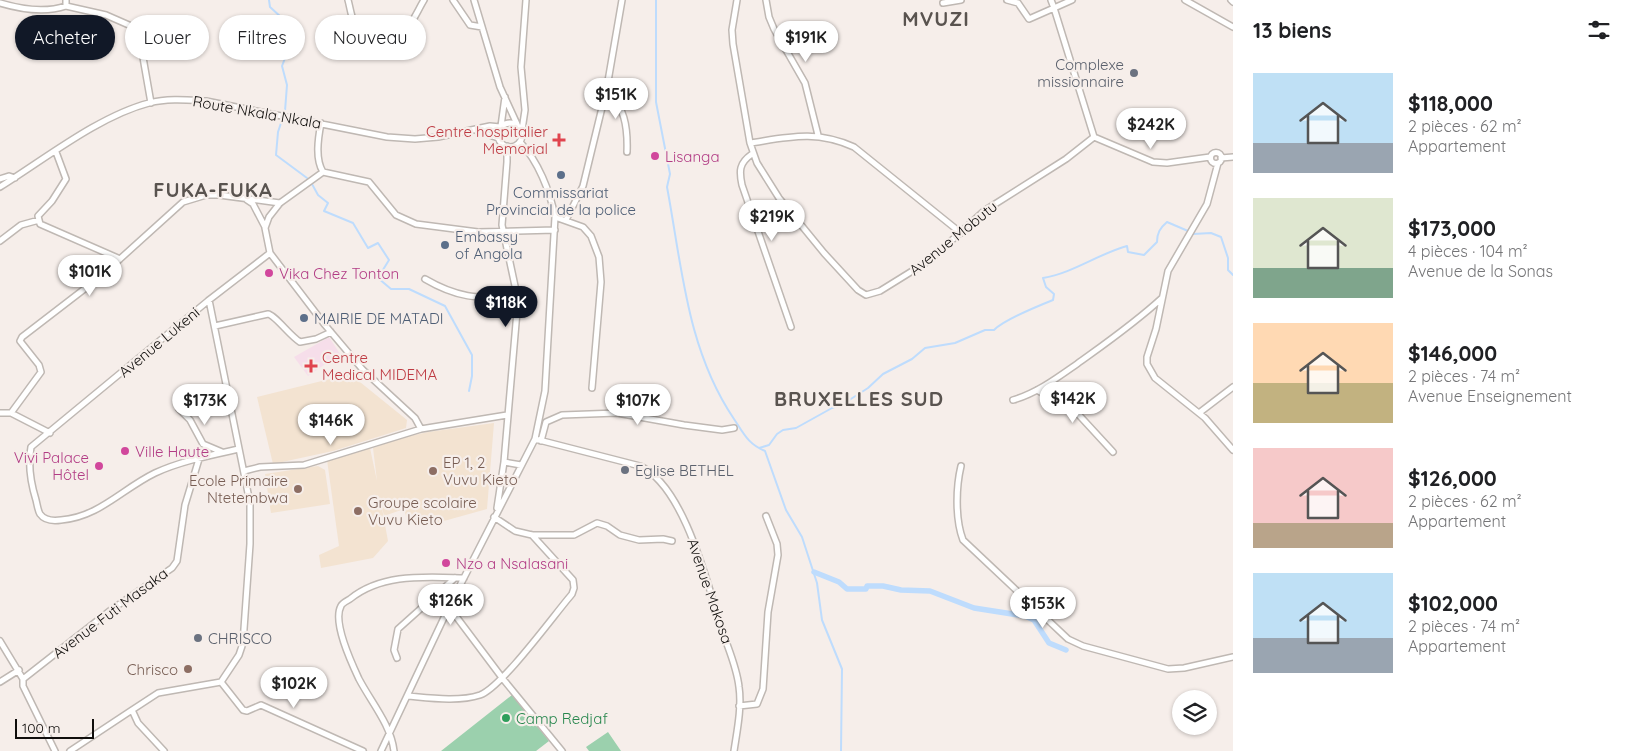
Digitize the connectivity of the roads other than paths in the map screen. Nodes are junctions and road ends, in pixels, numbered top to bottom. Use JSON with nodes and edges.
{"nodes":[{"id":1,"x":66,"y":0,"type":"edge"},
{"id":2,"x":348,"y":0,"type":"edge"},
{"id":3,"x":424,"y":0,"type":"edge"},
{"id":4,"x":452,"y":0,"type":"edge"},
{"id":5,"x":474,"y":0,"type":"edge"},
{"id":6,"x":526,"y":0,"type":"edge"},
{"id":7,"x":622,"y":0,"type":"edge"},
{"id":8,"x":737,"y":0,"type":"edge"},
{"id":9,"x":766,"y":0,"type":"edge"},
{"id":10,"x":961,"y":0,"type":"edge"},
{"id":11,"x":1007,"y":0,"type":"edge"},
{"id":12,"x":1051,"y":0,"type":"edge"},
{"id":13,"x":1072,"y":0,"type":"edge"},
{"id":14,"x":1185,"y":0,"type":"edge"},
{"id":15,"x":943,"y":2,"type":"dead end"},
{"id":16,"x":0,"y":3,"type":"edge"},
{"id":17,"x":66,"y":6,"type":"junction"},
{"id":18,"x":1054,"y":8,"type":"junction"},
{"id":19,"x":482,"y":27,"type":"junction"},
{"id":20,"x":1233,"y":27,"type":"edge"},
{"id":21,"x":607,"y":87,"type":"junction"},
{"id":22,"x":505,"y":96,"type":"junction"},
{"id":23,"x":151,"y":102,"type":"junction"},
{"id":24,"x":321,"y":123,"type":"junction"},
{"id":25,"x":517,"y":124,"type":"junction"},
{"id":26,"x":501,"y":126,"type":"junction"},
{"id":27,"x":475,"y":130,"type":"junction"},
{"id":28,"x":522,"y":130,"type":"junction"},
{"id":29,"x":818,"y":135,"type":"junction"},
{"id":30,"x":1094,"y":137,"type":"junction"},
{"id":31,"x":498,"y":138,"type":"junction"},
{"id":32,"x":520,"y":142,"type":"junction"},
{"id":33,"x":750,"y":143,"type":"junction"},
{"id":34,"x":506,"y":146,"type":"junction"},
{"id":35,"x":56,"y":152,"type":"junction"},
{"id":36,"x":627,"y":152,"type":"dead end"},
{"id":37,"x":752,"y":154,"type":"junction"},
{"id":38,"x":1210,"y":157,"type":"junction"},
{"id":39,"x":1233,"y":157,"type":"edge"},
{"id":40,"x":1220,"y":161,"type":"junction"},
{"id":41,"x":323,"y":172,"type":"junction"},
{"id":42,"x":15,"y":178,"type":"junction"},
{"id":43,"x":0,"y":179,"type":"edge"},
{"id":44,"x":0,"y":187,"type":"edge"},
{"id":45,"x":244,"y":197,"type":"junction"},
{"id":46,"x":280,"y":203,"type":"junction"},
{"id":47,"x":555,"y":217,"type":"junction"},
{"id":48,"x":39,"y":220,"type":"junction"},
{"id":49,"x":566,"y":220,"type":"junction"},
{"id":50,"x":265,"y":228,"type":"junction"},
{"id":51,"x":502,"y":230,"type":"junction"},
{"id":52,"x":555,"y":230,"type":"junction"},
{"id":53,"x":961,"y":233,"type":"junction"},
{"id":54,"x":0,"y":241,"type":"edge"},
{"id":55,"x":270,"y":253,"type":"junction"},
{"id":56,"x":120,"y":259,"type":"junction"},
{"id":57,"x":425,"y":279,"type":"dead end"},
{"id":58,"x":518,"y":298,"type":"junction"},
{"id":59,"x":1163,"y":298,"type":"junction"},
{"id":60,"x":208,"y":300,"type":"junction"},
{"id":61,"x":215,"y":326,"type":"junction"},
{"id":62,"x":791,"y":327,"type":"dead end"},
{"id":63,"x":331,"y":332,"type":"junction"},
{"id":64,"x":1233,"y":387,"type":"edge"},
{"id":65,"x":592,"y":388,"type":"dead end"},
{"id":66,"x":1037,"y":390,"type":"junction"},
{"id":67,"x":1013,"y":400,"type":"dead end"},
{"id":68,"x":180,"y":409,"type":"dead end"},
{"id":69,"x":0,"y":413,"type":"edge"},
{"id":70,"x":11,"y":413,"type":"junction"},
{"id":71,"x":1199,"y":413,"type":"junction"},
{"id":72,"x":507,"y":415,"type":"junction"},
{"id":73,"x":734,"y":428,"type":"dead end"},
{"id":74,"x":421,"y":429,"type":"junction"},
{"id":75,"x":50,"y":433,"type":"junction"},
{"id":76,"x":538,"y":440,"type":"junction"},
{"id":77,"x":239,"y":449,"type":"junction"},
{"id":78,"x":1233,"y":450,"type":"edge"},
{"id":79,"x":1113,"y":452,"type":"dead end"},
{"id":80,"x":223,"y":453,"type":"junction"},
{"id":81,"x":198,"y":459,"type":"junction"},
{"id":82,"x":504,"y":462,"type":"junction"},
{"id":83,"x":521,"y":465,"type":"junction"},
{"id":84,"x":961,"y":466,"type":"dead end"},
{"id":85,"x":244,"y":471,"type":"junction"},
{"id":86,"x":496,"y":511,"type":"junction"},
{"id":87,"x":766,"y":516,"type":"dead end"},
{"id":88,"x":494,"y":517,"type":"junction"},
{"id":89,"x":532,"y":535,"type":"junction"},
{"id":90,"x":672,"y":541,"type":"dead end"},
{"id":91,"x":456,"y":578,"type":"junction"},
{"id":92,"x":464,"y":578,"type":"junction"},
{"id":93,"x":449,"y":608,"type":"junction"},
{"id":94,"x":0,"y":641,"type":"edge"},
{"id":95,"x":1233,"y":657,"type":"edge"},
{"id":96,"x":397,"y":658,"type":"dead end"},
{"id":97,"x":19,"y":670,"type":"junction"},
{"id":98,"x":503,"y":678,"type":"junction"},
{"id":99,"x":23,"y":679,"type":"junction"},
{"id":100,"x":0,"y":682,"type":"edge"},
{"id":101,"x":221,"y":682,"type":"junction"},
{"id":102,"x":408,"y":696,"type":"junction"},
{"id":103,"x":739,"y":706,"type":"junction"},
{"id":104,"x":132,"y":710,"type":"junction"},
{"id":105,"x":390,"y":734,"type":"junction"},
{"id":106,"x":55,"y":751,"type":"edge"},
{"id":107,"x":70,"y":751,"type":"edge"},
{"id":108,"x":164,"y":751,"type":"edge"},
{"id":109,"x":363,"y":751,"type":"edge"},
{"id":110,"x":381,"y":751,"type":"edge"},
{"id":111,"x":394,"y":751,"type":"edge"},
{"id":112,"x":562,"y":751,"type":"edge"},
{"id":113,"x":734,"y":751,"type":"edge"}],
"edges":[{"from":1,"to":17,"type":"street"},
{"from":2,"to":3,"type":"street"},
{"from":4,"to":19,"type":"street"},
{"from":5,"to":19,"type":"street"},
{"from":6,"to":28,"type":"street"},
{"from":7,"to":21,"type":"street"},
{"from":8,"to":33,"type":"street","name":"Avenue Mobutu"},
{"from":9,"to":29,"type":"street"},
{"from":10,"to":15,"type":"street"},
{"from":11,"to":18,"type":"street"},
{"from":12,"to":18,"type":"street"},
{"from":13,"to":18,"type":"street"},
{"from":14,"to":20,"type":"street"},
{"from":16,"to":17,"type":"street"},
{"from":17,"to":23,"type":"street"},
{"from":18,"to":30,"type":"street"},
{"from":19,"to":22,"type":"street"},
{"from":21,"to":36,"type":"street"},
{"from":21,"to":49,"type":"street"},
{"from":22,"to":25,"type":"street"},
{"from":22,"to":26,"type":"street"},
{"from":23,"to":24,"type":"street","name":"Route Nkala Nkala"},
{"from":23,"to":35,"type":"street","name":"Route Nkala Nkala"},
{"from":24,"to":27,"type":"street","name":"Route Nkala Nkala"},
{"from":24,"to":41,"type":"street"},
{"from":25,"to":26,"type":"street"},
{"from":25,"to":28,"type":"street"},
{"from":26,"to":27,"type":"street","name":"Route Nkala Nkala"},
{"from":26,"to":31,"type":"street"},
{"from":27,"to":31,"type":"street"},
{"from":28,"to":32,"type":"street"},
{"from":29,"to":33,"type":"street"},
{"from":29,"to":53,"type":"street"},
{"from":30,"to":38,"type":"street"},
{"from":30,"to":53,"type":"street","name":"Avenue Mobutu"},
{"from":31,"to":34,"type":"street"},
{"from":32,"to":34,"type":"street"},
{"from":32,"to":47,"type":"street"},
{"from":33,"to":37,"type":"street","name":"Avenue Mobutu"},
{"from":34,"to":51,"type":"street"},
{"from":35,"to":42,"type":"street","name":"Route Nkala Nkala"},
{"from":35,"to":48,"type":"street"},
{"from":37,"to":53,"type":"street","name":"Avenue Mobutu"},
{"from":37,"to":62,"type":"street"},
{"from":38,"to":40,"type":"street"},
{"from":38,"to":40,"type":"street"},
{"from":39,"to":40,"type":"street"},
{"from":40,"to":59,"type":"street"},
{"from":41,"to":46,"type":"street"},
{"from":41,"to":51,"type":"street"},
{"from":42,"to":43,"type":"street"},
{"from":42,"to":44,"type":"street","name":"Route Nkala Nkala"},
{"from":45,"to":46,"type":"street"},
{"from":45,"to":50,"type":"street"},
{"from":45,"to":56,"type":"street"},
{"from":46,"to":50,"type":"street"},
{"from":47,"to":49,"type":"street"},
{"from":47,"to":52,"type":"street"},
{"from":48,"to":54,"type":"street"},
{"from":48,"to":56,"type":"street"},
{"from":49,"to":65,"type":"street"},
{"from":50,"to":55,"type":"street"},
{"from":51,"to":52,"type":"street"},
{"from":51,"to":58,"type":"street"},
{"from":52,"to":76,"type":"street"},
{"from":55,"to":60,"type":"street","name":"Avenue Lukeni"},
{"from":55,"to":63,"type":"street"},
{"from":56,"to":70,"type":"street"},
{"from":57,"to":58,"type":"street"},
{"from":58,"to":72,"type":"street"},
{"from":59,"to":66,"type":"street"},
{"from":59,"to":71,"type":"street"},
{"from":60,"to":61,"type":"street"},
{"from":60,"to":75,"type":"street","name":"Avenue Lukeni"},
{"from":61,"to":63,"type":"street"},
{"from":61,"to":77,"type":"street"},
{"from":63,"to":74,"type":"street"},
{"from":64,"to":71,"type":"street"},
{"from":66,"to":67,"type":"street"},
{"from":66,"to":79,"type":"street"},
{"from":68,"to":80,"type":"street"},
{"from":69,"to":70,"type":"street"},
{"from":70,"to":75,"type":"street"},
{"from":71,"to":78,"type":"street"},
{"from":72,"to":74,"type":"street"},
{"from":72,"to":82,"type":"street"},
{"from":73,"to":76,"type":"street"},
{"from":74,"to":85,"type":"street"},
{"from":75,"to":81,"type":"street","name":"Avenue Lukeni"},
{"from":76,"to":83,"type":"street"},
{"from":76,"to":103,"type":"street","name":"Avenue Makosa"},
{"from":77,"to":80,"type":"street","name":"Avenue Lukeni"},
{"from":77,"to":85,"type":"street"},
{"from":80,"to":81,"type":"street","name":"Avenue Lukeni"},
{"from":81,"to":99,"type":"street","name":"Avenue Futi Masaka"},
{"from":82,"to":83,"type":"street"},
{"from":82,"to":86,"type":"street"},
{"from":83,"to":86,"type":"street"},
{"from":84,"to":95,"type":"street"},
{"from":85,"to":101,"type":"street"},
{"from":86,"to":88,"type":"street"},
{"from":87,"to":103,"type":"street"},
{"from":88,"to":89,"type":"street"},
{"from":88,"to":92,"type":"street"},
{"from":89,"to":90,"type":"street"},
{"from":89,"to":98,"type":"street"},
{"from":91,"to":92,"type":"street"},
{"from":91,"to":96,"type":"street"},
{"from":91,"to":105,"type":"street"},
{"from":92,"to":93,"type":"street"},
{"from":93,"to":98,"type":"street"},
{"from":93,"to":102,"type":"street"},
{"from":94,"to":97,"type":"street"},
{"from":97,"to":99,"type":"street"},
{"from":97,"to":100,"type":"street"},
{"from":98,"to":102,"type":"street"},
{"from":98,"to":112,"type":"street"},
{"from":99,"to":106,"type":"street"},
{"from":101,"to":104,"type":"street"},
{"from":101,"to":109,"type":"street"},
{"from":102,"to":105,"type":"street"},
{"from":103,"to":113,"type":"street","name":"Avenue Makosa"},
{"from":104,"to":107,"type":"street"},
{"from":104,"to":108,"type":"street"},
{"from":105,"to":110,"type":"street"},
{"from":105,"to":111,"type":"street"}]}
